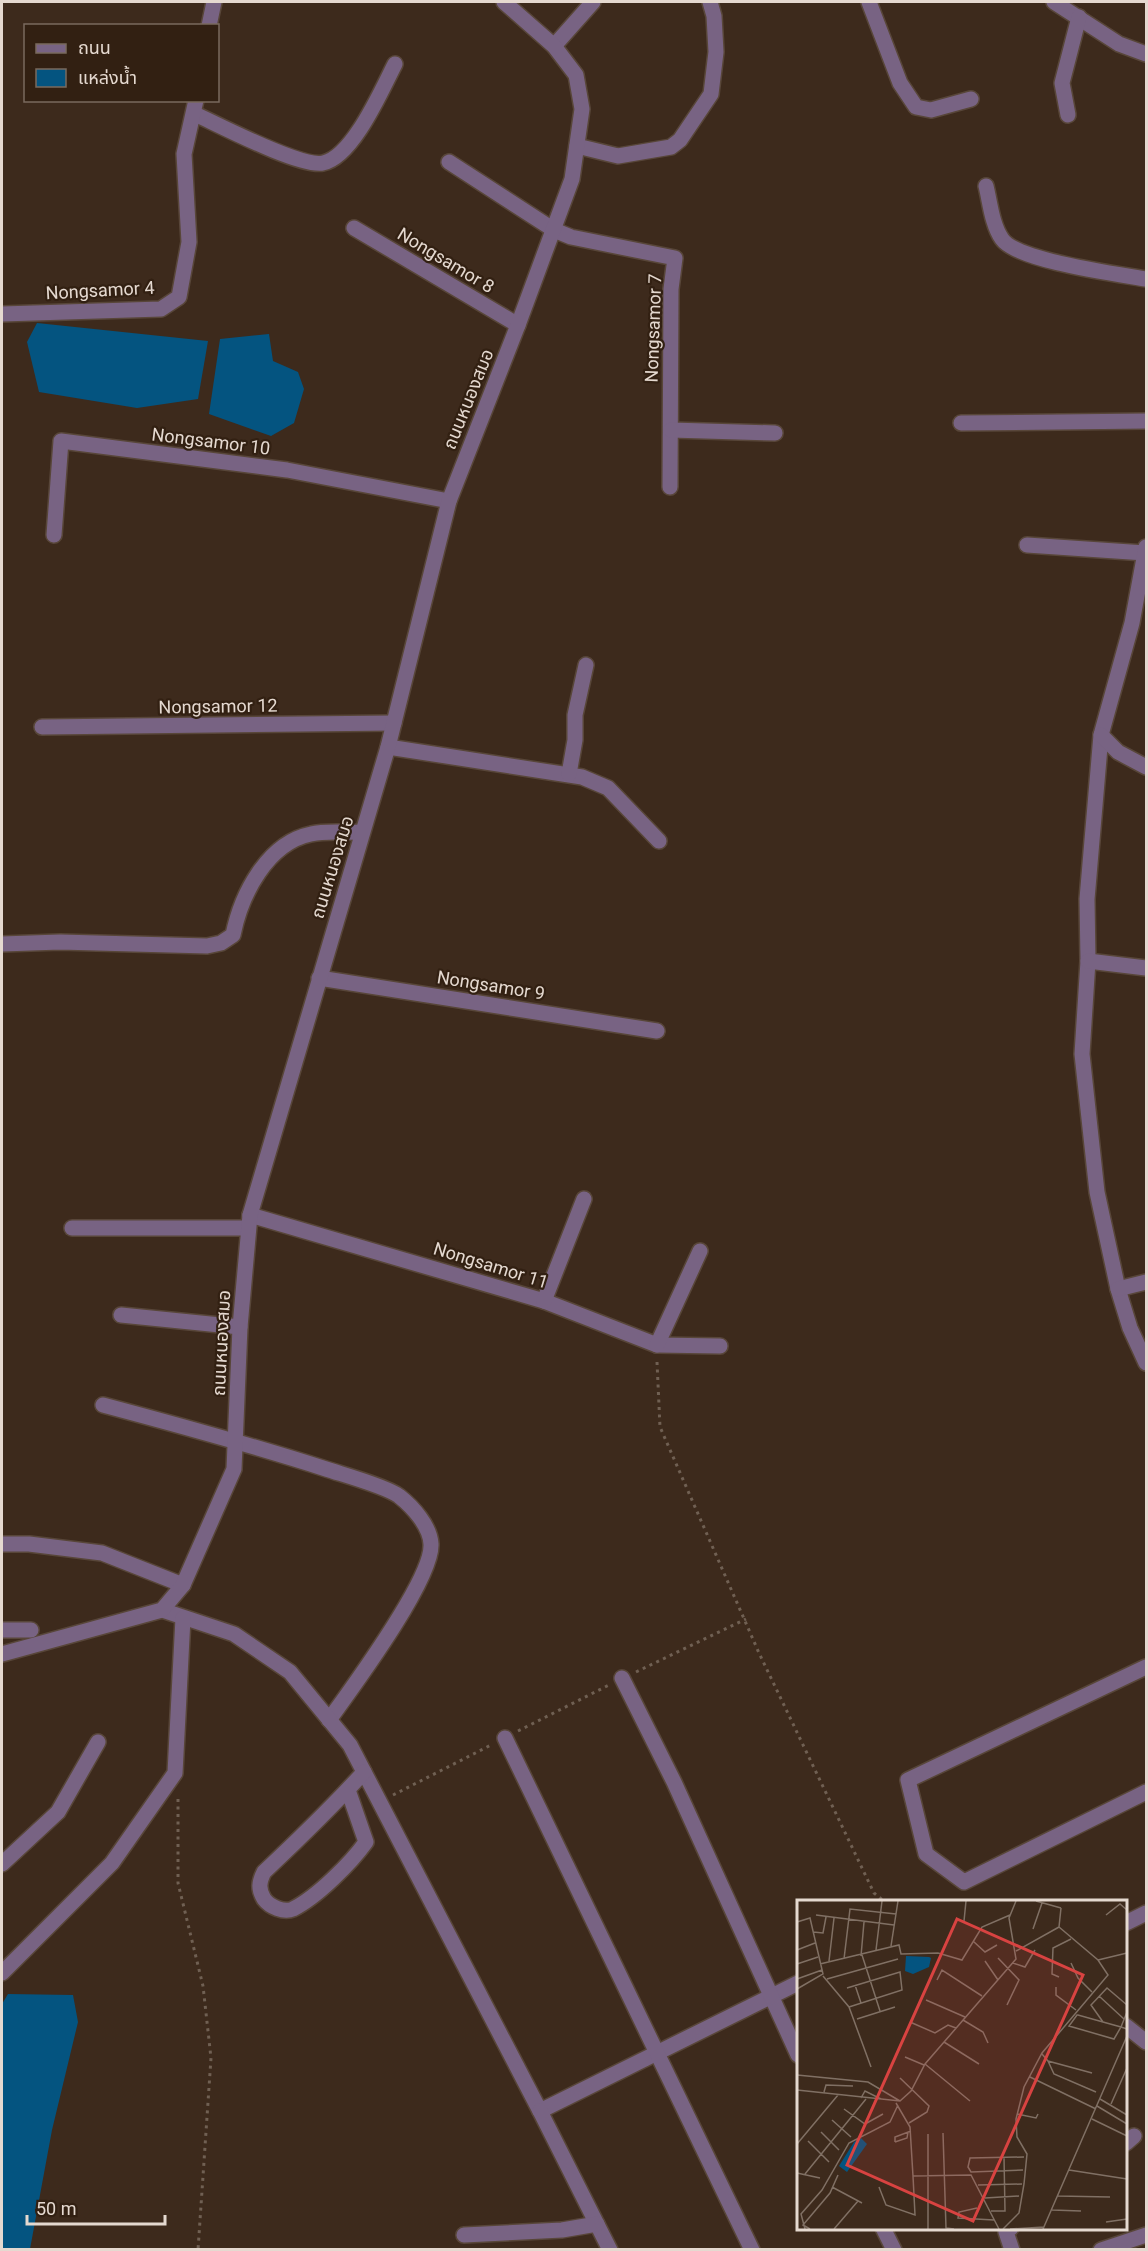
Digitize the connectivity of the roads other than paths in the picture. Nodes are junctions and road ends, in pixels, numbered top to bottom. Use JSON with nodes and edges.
{"nodes":[{"id":1,"x":214,"y":2,"type":"edge"},
{"id":2,"x":504,"y":2,"type":"edge"},
{"id":3,"x":593,"y":2,"type":"edge"},
{"id":4,"x":710,"y":2,"type":"edge"},
{"id":5,"x":869,"y":2,"type":"edge"},
{"id":6,"x":1054,"y":2,"type":"edge"},
{"id":7,"x":1079,"y":18,"type":"junction"},
{"id":8,"x":209,"y":24,"type":"edge"},
{"id":9,"x":554,"y":46,"type":"junction"},
{"id":10,"x":1146,"y":54,"type":"edge"},
{"id":11,"x":395,"y":64,"type":"dead end"},
{"id":12,"x":971,"y":99,"type":"dead end"},
{"id":13,"x":195,"y":107,"type":"edge"},
{"id":14,"x":1068,"y":115,"type":"dead end"},
{"id":15,"x":577,"y":146,"type":"junction"},
{"id":16,"x":449,"y":162,"type":"dead end"},
{"id":17,"x":986,"y":186,"type":"dead end"},
{"id":18,"x":354,"y":228,"type":"dead end"},
{"id":19,"x":554,"y":231,"type":"junction"},
{"id":20,"x":1146,"y":279,"type":"edge"},
{"id":21,"x":2,"y":314,"type":"edge"},
{"id":22,"x":518,"y":326,"type":"junction"},
{"id":23,"x":1146,"y":421,"type":"edge"},
{"id":24,"x":961,"y":423,"type":"dead end"},
{"id":25,"x":671,"y":430,"type":"junction"},
{"id":26,"x":775,"y":433,"type":"dead end"},
{"id":27,"x":670,"y":487,"type":"dead end"},
{"id":28,"x":449,"y":501,"type":"junction"},
{"id":29,"x":54,"y":535,"type":"dead end"},
{"id":30,"x":1027,"y":545,"type":"dead end"},
{"id":31,"x":1146,"y":550,"type":"edge"},
{"id":32,"x":586,"y":665,"type":"dead end"},
{"id":33,"x":394,"y":723,"type":"junction"},
{"id":34,"x":42,"y":727,"type":"dead end"},
{"id":35,"x":1101,"y":735,"type":"junction"},
{"id":36,"x":388,"y":747,"type":"junction"},
{"id":37,"x":1146,"y":767,"type":"edge"},
{"id":38,"x":569,"y":774,"type":"junction"},
{"id":39,"x":362,"y":832,"type":"junction"},
{"id":40,"x":659,"y":841,"type":"dead end"},
{"id":41,"x":2,"y":944,"type":"edge"},
{"id":42,"x":1088,"y":961,"type":"junction"},
{"id":43,"x":1146,"y":968,"type":"edge"},
{"id":44,"x":319,"y":978,"type":"junction"},
{"id":45,"x":657,"y":1031,"type":"dead end"},
{"id":46,"x":584,"y":1199,"type":"dead end"},
{"id":47,"x":249,"y":1221,"type":"junction"},
{"id":48,"x":72,"y":1228,"type":"dead end"},
{"id":49,"x":700,"y":1251,"type":"dead end"},
{"id":50,"x":1146,"y":1282,"type":"edge"},
{"id":51,"x":1118,"y":1289,"type":"junction"},
{"id":52,"x":544,"y":1301,"type":"junction"},
{"id":53,"x":121,"y":1315,"type":"dead end"},
{"id":54,"x":240,"y":1327,"type":"junction"},
{"id":55,"x":657,"y":1345,"type":"junction"},
{"id":56,"x":720,"y":1346,"type":"dead end"},
{"id":57,"x":1146,"y":1363,"type":"edge"},
{"id":58,"x":103,"y":1405,"type":"dead end"},
{"id":59,"x":237,"y":1440,"type":"junction"},
{"id":60,"x":2,"y":1544,"type":"edge"},
{"id":61,"x":183,"y":1585,"type":"junction"},
{"id":62,"x":162,"y":1610,"type":"junction"},
{"id":63,"x":183,"y":1618,"type":"junction"},
{"id":64,"x":2,"y":1630,"type":"edge"},
{"id":65,"x":31,"y":1630,"type":"dead end"},
{"id":66,"x":2,"y":1654,"type":"edge"},
{"id":67,"x":1146,"y":1667,"type":"edge"},
{"id":68,"x":622,"y":1678,"type":"road end"},
{"id":69,"x":329,"y":1720,"type":"junction"},
{"id":70,"x":505,"y":1738,"type":"road end"},
{"id":71,"x":98,"y":1742,"type":"dead end"},
{"id":72,"x":364,"y":1772,"type":"junction"},
{"id":73,"x":348,"y":1790,"type":"junction"},
{"id":74,"x":1146,"y":1792,"type":"edge"},
{"id":75,"x":2,"y":1864,"type":"edge"},
{"id":76,"x":1146,"y":1913,"type":"edge"},
{"id":77,"x":1127,"y":1922,"type":"edge"},
{"id":78,"x":2,"y":1973,"type":"edge"},
{"id":79,"x":797,"y":1984,"type":"edge"},
{"id":80,"x":770,"y":1997,"type":"junction"},
{"id":81,"x":1127,"y":2028,"type":"edge"},
{"id":82,"x":1146,"y":2042,"type":"edge"},
{"id":83,"x":657,"y":2053,"type":"junction"},
{"id":84,"x":797,"y":2053,"type":"edge"},
{"id":85,"x":540,"y":2111,"type":"junction"},
{"id":86,"x":597,"y":2224,"type":"junction"},
{"id":87,"x":884,"y":2230,"type":"edge"},
{"id":88,"x":1009,"y":2230,"type":"edge"},
{"id":89,"x":464,"y":2235,"type":"dead end"},
{"id":90,"x":1146,"y":2235,"type":"edge"},
{"id":91,"x":610,"y":2250,"type":"edge"},
{"id":92,"x":752,"y":2250,"type":"edge"},
{"id":93,"x":894,"y":2250,"type":"edge"},
{"id":94,"x":1012,"y":2250,"type":"edge"},
{"id":95,"x":1101,"y":2250,"type":"edge"}],
"edges":[{"from":1,"to":8,"type":"street"},
{"from":2,"to":9,"type":"street","name":"ถนนหนองสมอ"},
{"from":3,"to":9,"type":"street"},
{"from":4,"to":15,"type":"street"},
{"from":5,"to":12,"type":"street"},
{"from":6,"to":7,"type":"street"},
{"from":7,"to":10,"type":"street"},
{"from":7,"to":14,"type":"street"},
{"from":9,"to":15,"type":"street","name":"ถนนหนองสมอ"},
{"from":11,"to":13,"type":"street"},
{"from":13,"to":21,"type":"street","name":"Nongsamor 4"},
{"from":15,"to":19,"type":"street","name":"ถนนหนองสมอ"},
{"from":16,"to":19,"type":"street"},
{"from":17,"to":20,"type":"street"},
{"from":18,"to":22,"type":"street","name":"Nongsamor 8"},
{"from":19,"to":22,"type":"street","name":"ถนนหนองสมอ"},
{"from":19,"to":25,"type":"street","name":"Nongsamor 7"},
{"from":22,"to":28,"type":"street","name":"ถนนหนองสมอ"},
{"from":23,"to":24,"type":"street"},
{"from":25,"to":26,"type":"street"},
{"from":25,"to":27,"type":"street","name":"Nongsamor 7"},
{"from":28,"to":29,"type":"street","name":"Nongsamor 10"},
{"from":28,"to":33,"type":"street","name":"ถนนหนองสมอ"},
{"from":30,"to":31,"type":"street"},
{"from":31,"to":35,"type":"street"},
{"from":32,"to":38,"type":"street"},
{"from":33,"to":34,"type":"street","name":"Nongsamor 12"},
{"from":33,"to":36,"type":"street","name":"ถนนหนองสมอ"},
{"from":35,"to":37,"type":"street"},
{"from":35,"to":42,"type":"street"},
{"from":36,"to":38,"type":"street"},
{"from":36,"to":39,"type":"street","name":"ถนนหนองสมอ"},
{"from":38,"to":40,"type":"street"},
{"from":39,"to":41,"type":"street"},
{"from":39,"to":44,"type":"street","name":"ถนนหนองสมอ"},
{"from":42,"to":43,"type":"street"},
{"from":42,"to":51,"type":"street"},
{"from":44,"to":45,"type":"street","name":"Nongsamor 9"},
{"from":44,"to":47,"type":"street","name":"ถนนหนองสมอ"},
{"from":46,"to":52,"type":"street"},
{"from":47,"to":48,"type":"street","name":"Nongsamor 11"},
{"from":47,"to":52,"type":"street","name":"Nongsamor 11"},
{"from":47,"to":54,"type":"street","name":"ถนนหนองสมอ"},
{"from":49,"to":55,"type":"street"},
{"from":50,"to":51,"type":"street"},
{"from":51,"to":57,"type":"street"},
{"from":52,"to":55,"type":"street","name":"Nongsamor 11"},
{"from":53,"to":54,"type":"street"},
{"from":54,"to":59,"type":"street","name":"ถนนหนองสมอ"},
{"from":55,"to":56,"type":"street","name":"Nongsamor 11"},
{"from":58,"to":59,"type":"street"},
{"from":59,"to":61,"type":"street","name":"ถนนหนองสมอ"},
{"from":59,"to":69,"type":"street"},
{"from":60,"to":61,"type":"street"},
{"from":61,"to":62,"type":"street","name":"ถนนหนองสมอ"},
{"from":62,"to":63,"type":"street"},
{"from":62,"to":66,"type":"street"},
{"from":63,"to":69,"type":"street"},
{"from":63,"to":78,"type":"street"},
{"from":64,"to":65,"type":"street"},
{"from":67,"to":74,"type":"street"},
{"from":68,"to":80,"type":"street"},
{"from":69,"to":72,"type":"street"},
{"from":70,"to":83,"type":"street"},
{"from":71,"to":75,"type":"street"},
{"from":72,"to":73,"type":"street"},
{"from":72,"to":85,"type":"street"},
{"from":73,"to":73,"type":"street"},
{"from":76,"to":77,"type":"street"},
{"from":79,"to":80,"type":"street"},
{"from":80,"to":83,"type":"street"},
{"from":80,"to":84,"type":"street"},
{"from":81,"to":82,"type":"street"},
{"from":83,"to":85,"type":"street"},
{"from":83,"to":92,"type":"street"},
{"from":85,"to":86,"type":"street"},
{"from":86,"to":89,"type":"street"},
{"from":86,"to":91,"type":"street"},
{"from":87,"to":93,"type":"street"},
{"from":88,"to":94,"type":"street"},
{"from":90,"to":95,"type":"street"}]}
